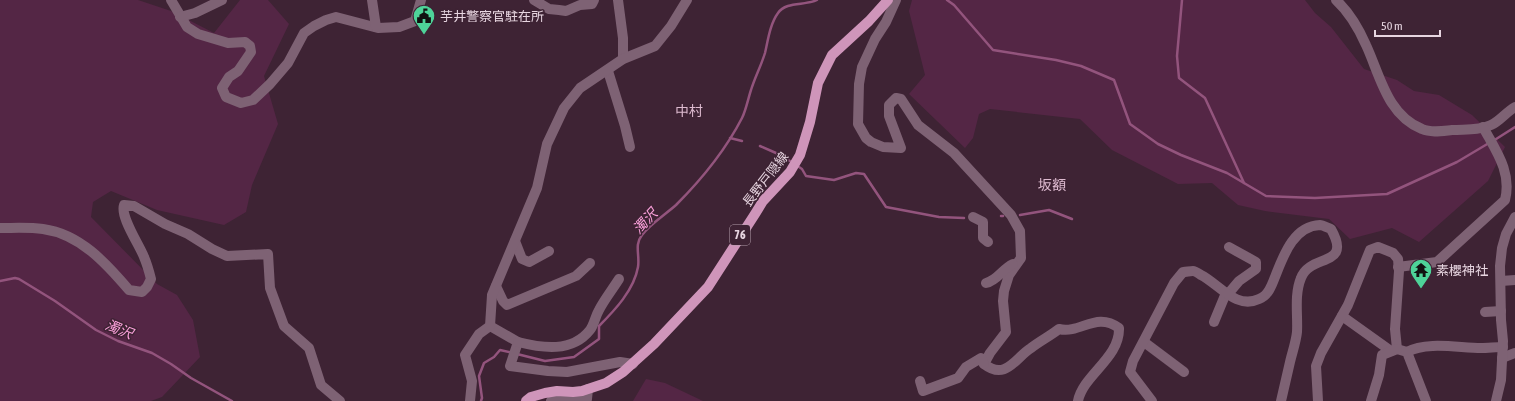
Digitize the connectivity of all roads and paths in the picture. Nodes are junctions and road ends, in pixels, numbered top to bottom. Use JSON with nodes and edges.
{"nodes":[{"id":1,"x":171,"y":0,"type":"edge"},
{"id":2,"x":222,"y":0,"type":"edge"},
{"id":3,"x":372,"y":0,"type":"edge"},
{"id":4,"x":422,"y":0,"type":"edge"},
{"id":5,"x":534,"y":0,"type":"edge"},
{"id":6,"x":594,"y":0,"type":"edge"},
{"id":7,"x":618,"y":0,"type":"edge"},
{"id":8,"x":687,"y":0,"type":"edge"},
{"id":9,"x":888,"y":0,"type":"edge"},
{"id":10,"x":896,"y":0,"type":"edge"},
{"id":11,"x":1336,"y":0,"type":"edge"},
{"id":12,"x":580,"y":3,"type":"edge"},
{"id":13,"x":180,"y":17,"type":"junction"},
{"id":14,"x":376,"y":27,"type":"junction"},
{"id":15,"x":623,"y":59,"type":"junction"},
{"id":16,"x":608,"y":71,"type":"junction"},
{"id":17,"x":1515,"y":107,"type":"edge"},
{"id":18,"x":1483,"y":127,"type":"junction"},
{"id":19,"x":630,"y":147,"type":"dead end"},
{"id":20,"x":972,"y":217,"type":"dead end"},
{"id":21,"x":1515,"y":217,"type":"edge"},
{"id":22,"x":0,"y":228,"type":"edge"},
{"id":23,"x":515,"y":241,"type":"junction"},
{"id":24,"x":988,"y":242,"type":"dead end"},
{"id":25,"x":1229,"y":247,"type":"dead end"},
{"id":26,"x":548,"y":251,"type":"dead end"},
{"id":27,"x":1018,"y":262,"type":"junction"},
{"id":28,"x":590,"y":263,"type":"dead end"},
{"id":29,"x":1398,"y":267,"type":"junction"},
{"id":30,"x":619,"y":279,"type":"dead end"},
{"id":31,"x":1515,"y":280,"type":"edge"},
{"id":32,"x":1501,"y":281,"type":"junction"},
{"id":33,"x":986,"y":283,"type":"dead end"},
{"id":34,"x":496,"y":286,"type":"junction"},
{"id":35,"x":1227,"y":294,"type":"junction"},
{"id":36,"x":1501,"y":311,"type":"junction"},
{"id":37,"x":1485,"y":312,"type":"dead end"},
{"id":38,"x":1342,"y":316,"type":"junction"},
{"id":39,"x":1214,"y":322,"type":"dead end"},
{"id":40,"x":490,"y":326,"type":"junction"},
{"id":41,"x":1144,"y":342,"type":"junction"},
{"id":42,"x":517,"y":345,"type":"junction"},
{"id":43,"x":1503,"y":347,"type":"junction"},
{"id":44,"x":1394,"y":350,"type":"junction"},
{"id":45,"x":1407,"y":352,"type":"junction"},
{"id":46,"x":1515,"y":353,"type":"edge"},
{"id":47,"x":1502,"y":358,"type":"junction"},
{"id":48,"x":633,"y":364,"type":"junction"},
{"id":49,"x":984,"y":364,"type":"junction"},
{"id":50,"x":1184,"y":372,"type":"dead end"},
{"id":51,"x":920,"y":381,"type":"dead end"},
{"id":52,"x":589,"y":396,"type":"edge"},
{"id":53,"x":340,"y":401,"type":"edge"},
{"id":54,"x":470,"y":401,"type":"edge"},
{"id":55,"x":526,"y":401,"type":"edge"},
{"id":56,"x":551,"y":401,"type":"edge"},
{"id":57,"x":1078,"y":401,"type":"edge"},
{"id":58,"x":1152,"y":401,"type":"edge"},
{"id":59,"x":1282,"y":401,"type":"edge"},
{"id":60,"x":1318,"y":401,"type":"edge"},
{"id":61,"x":1372,"y":401,"type":"edge"},
{"id":62,"x":1426,"y":401,"type":"edge"},
{"id":63,"x":1496,"y":401,"type":"edge"}],
"edges":[{"from":1,"to":13,"type":"street"},
{"from":2,"to":13,"type":"street"},
{"from":3,"to":14,"type":"street"},
{"from":4,"to":14,"type":"street"},
{"from":5,"to":12,"type":"street"},
{"from":6,"to":12,"type":"street"},
{"from":7,"to":15,"type":"street"},
{"from":8,"to":15,"type":"street"},
{"from":9,"to":48,"type":"main road","name":"長野戸隠線","number":"76"},
{"from":10,"to":27,"type":"street"},
{"from":11,"to":18,"type":"street"},
{"from":13,"to":14,"type":"street"},
{"from":15,"to":16,"type":"street"},
{"from":16,"to":19,"type":"street"},
{"from":16,"to":23,"type":"street"},
{"from":17,"to":18,"type":"street"},
{"from":18,"to":29,"type":"street"},
{"from":20,"to":24,"type":"street"},
{"from":21,"to":32,"type":"street"},
{"from":22,"to":53,"type":"street"},
{"from":23,"to":26,"type":"street"},
{"from":23,"to":34,"type":"street"},
{"from":25,"to":35,"type":"street"},
{"from":27,"to":33,"type":"street"},
{"from":27,"to":49,"type":"street"},
{"from":28,"to":34,"type":"street"},
{"from":29,"to":38,"type":"street"},
{"from":29,"to":44,"type":"street"},
{"from":30,"to":42,"type":"street"},
{"from":31,"to":32,"type":"street"},
{"from":32,"to":36,"type":"street"},
{"from":34,"to":40,"type":"street"},
{"from":35,"to":39,"type":"street"},
{"from":35,"to":41,"type":"street"},
{"from":35,"to":59,"type":"street"},
{"from":36,"to":37,"type":"street"},
{"from":36,"to":43,"type":"street"},
{"from":38,"to":44,"type":"street"},
{"from":38,"to":60,"type":"street"},
{"from":40,"to":42,"type":"street"},
{"from":40,"to":54,"type":"street"},
{"from":41,"to":50,"type":"street"},
{"from":41,"to":58,"type":"street"},
{"from":42,"to":48,"type":"street"},
{"from":43,"to":45,"type":"street"},
{"from":43,"to":47,"type":"street"},
{"from":44,"to":45,"type":"street"},
{"from":44,"to":61,"type":"street"},
{"from":45,"to":62,"type":"street"},
{"from":46,"to":47,"type":"street"},
{"from":47,"to":63,"type":"street"},
{"from":48,"to":52,"type":"main road","name":"長野戸隠線","number":"76"},
{"from":49,"to":51,"type":"street"},
{"from":49,"to":57,"type":"street"},
{"from":52,"to":55,"type":"main road","name":"長野戸隠線","number":"76"},
{"from":52,"to":56,"type":"street"}]}
